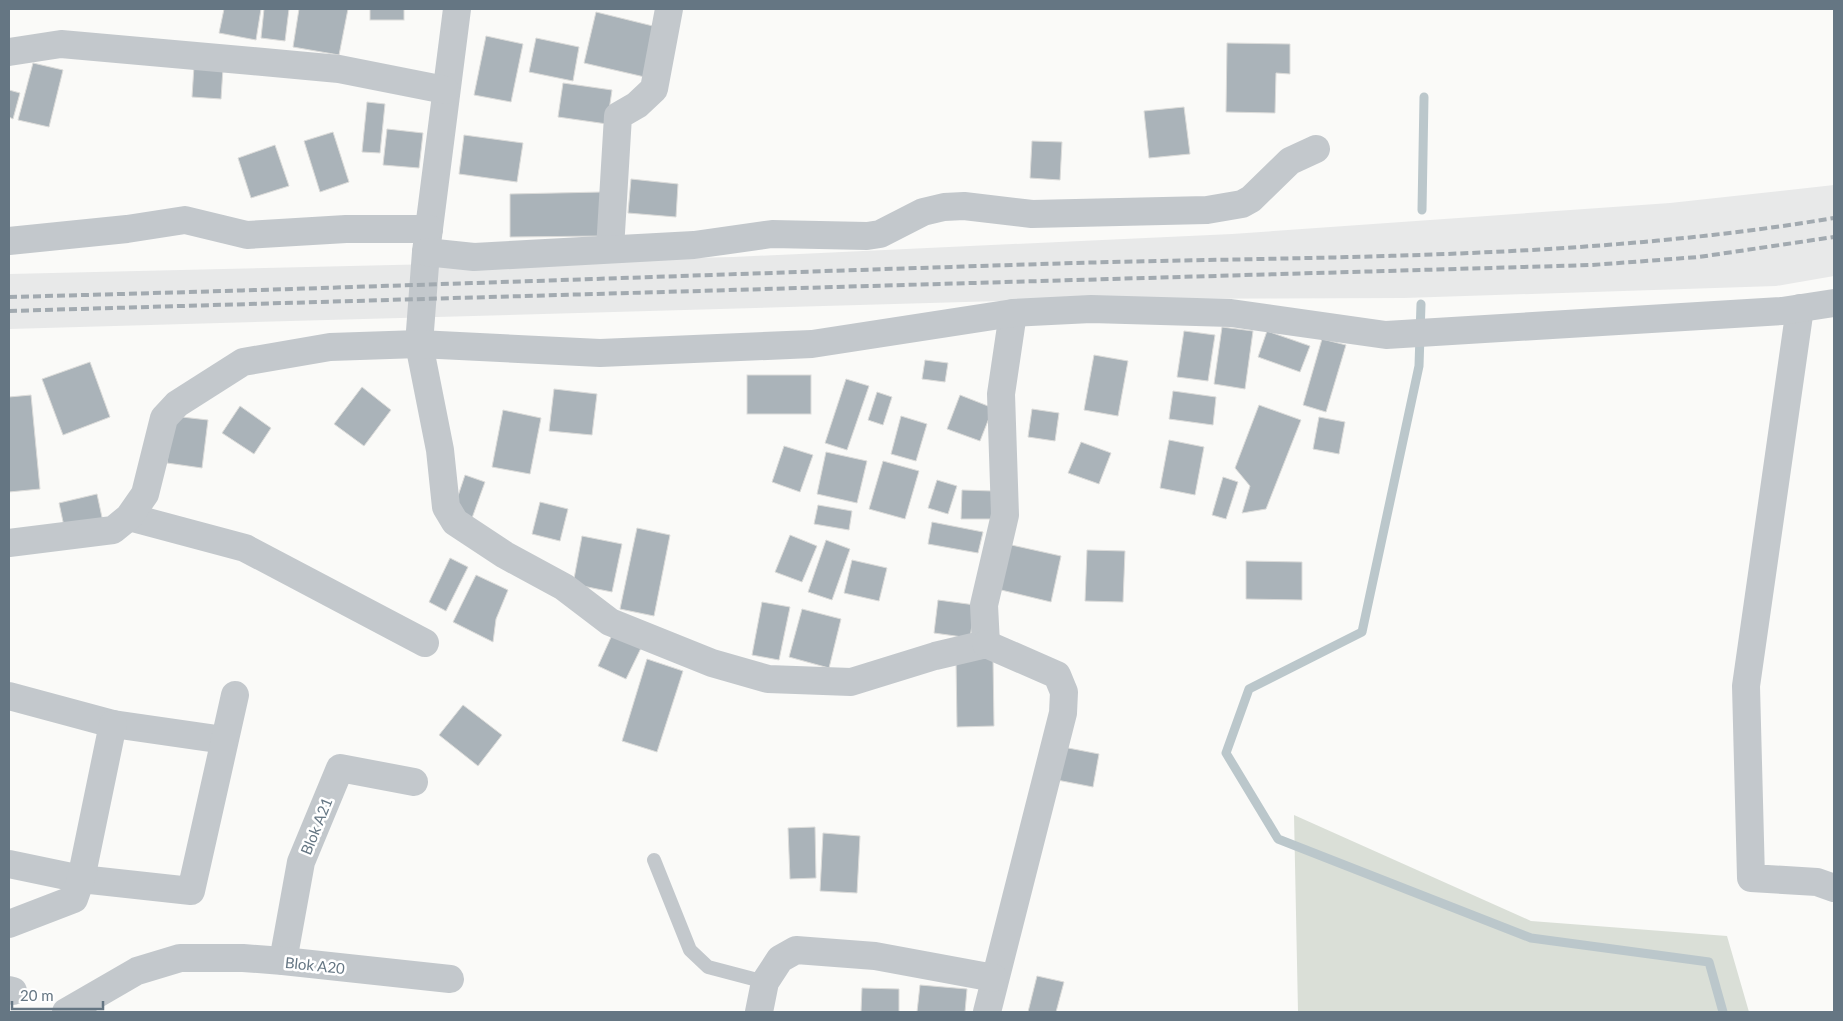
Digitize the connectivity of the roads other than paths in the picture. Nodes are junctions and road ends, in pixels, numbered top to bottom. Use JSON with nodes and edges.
{"nodes":[{"id":1,"x":457,"y":9,"type":"edge"},
{"id":2,"x":669,"y":9,"type":"edge"},
{"id":3,"x":9,"y":52,"type":"edge"},
{"id":4,"x":445,"y":90,"type":"junction"},
{"id":5,"x":1316,"y":149,"type":"dead end"},
{"id":6,"x":427,"y":240,"type":"junction"},
{"id":7,"x":9,"y":241,"type":"edge"},
{"id":8,"x":610,"y":250,"type":"junction"},
{"id":9,"x":1834,"y":303,"type":"edge"},
{"id":10,"x":1800,"y":308,"type":"junction"},
{"id":11,"x":1013,"y":313,"type":"junction"},
{"id":12,"x":419,"y":344,"type":"junction"},
{"id":13,"x":129,"y":517,"type":"junction"},
{"id":14,"x":9,"y":543,"type":"edge"},
{"id":15,"x":425,"y":643,"type":"dead end"},
{"id":16,"x":986,"y":644,"type":"junction"},
{"id":17,"x":9,"y":696,"type":"edge"},
{"id":18,"x":235,"y":696,"type":"dead end"},
{"id":19,"x":113,"y":724,"type":"junction"},
{"id":20,"x":224,"y":740,"type":"junction"},
{"id":21,"x":414,"y":782,"type":"dead end"},
{"id":22,"x":654,"y":860,"type":"dead end"},
{"id":23,"x":9,"y":864,"type":"edge"},
{"id":24,"x":81,"y":879,"type":"junction"},
{"id":25,"x":1834,"y":888,"type":"edge"},
{"id":26,"x":9,"y":924,"type":"edge"},
{"id":27,"x":283,"y":961,"type":"junction"},
{"id":28,"x":994,"y":978,"type":"junction"},
{"id":29,"x":450,"y":979,"type":"dead end"},
{"id":30,"x":765,"y":982,"type":"junction"},
{"id":31,"x":66,"y":1012,"type":"edge"},
{"id":32,"x":759,"y":1012,"type":"edge"},
{"id":33,"x":987,"y":1012,"type":"edge"}],
"edges":[{"from":1,"to":4,"type":"street"},
{"from":2,"to":8,"type":"street"},
{"from":3,"to":4,"type":"street"},
{"from":4,"to":6,"type":"street"},
{"from":5,"to":8,"type":"street"},
{"from":6,"to":7,"type":"street"},
{"from":6,"to":8,"type":"street"},
{"from":6,"to":12,"type":"street"},
{"from":9,"to":10,"type":"street"},
{"from":10,"to":11,"type":"street"},
{"from":10,"to":25,"type":"street"},
{"from":11,"to":12,"type":"street"},
{"from":11,"to":16,"type":"street"},
{"from":12,"to":13,"type":"street"},
{"from":12,"to":16,"type":"street"},
{"from":13,"to":14,"type":"street"},
{"from":13,"to":15,"type":"street"},
{"from":16,"to":28,"type":"street"},
{"from":17,"to":19,"type":"street"},
{"from":18,"to":20,"type":"street"},
{"from":19,"to":20,"type":"street"},
{"from":19,"to":24,"type":"street"},
{"from":20,"to":24,"type":"street"},
{"from":21,"to":27,"type":"street","name":"Blok A21"},
{"from":22,"to":30,"type":"lane"},
{"from":23,"to":24,"type":"street"},
{"from":24,"to":26,"type":"street"},
{"from":27,"to":29,"type":"street","name":"Blok A20"},
{"from":27,"to":31,"type":"street","name":"Blok A20"},
{"from":28,"to":30,"type":"street"},
{"from":28,"to":33,"type":"street"},
{"from":30,"to":32,"type":"street"}]}
